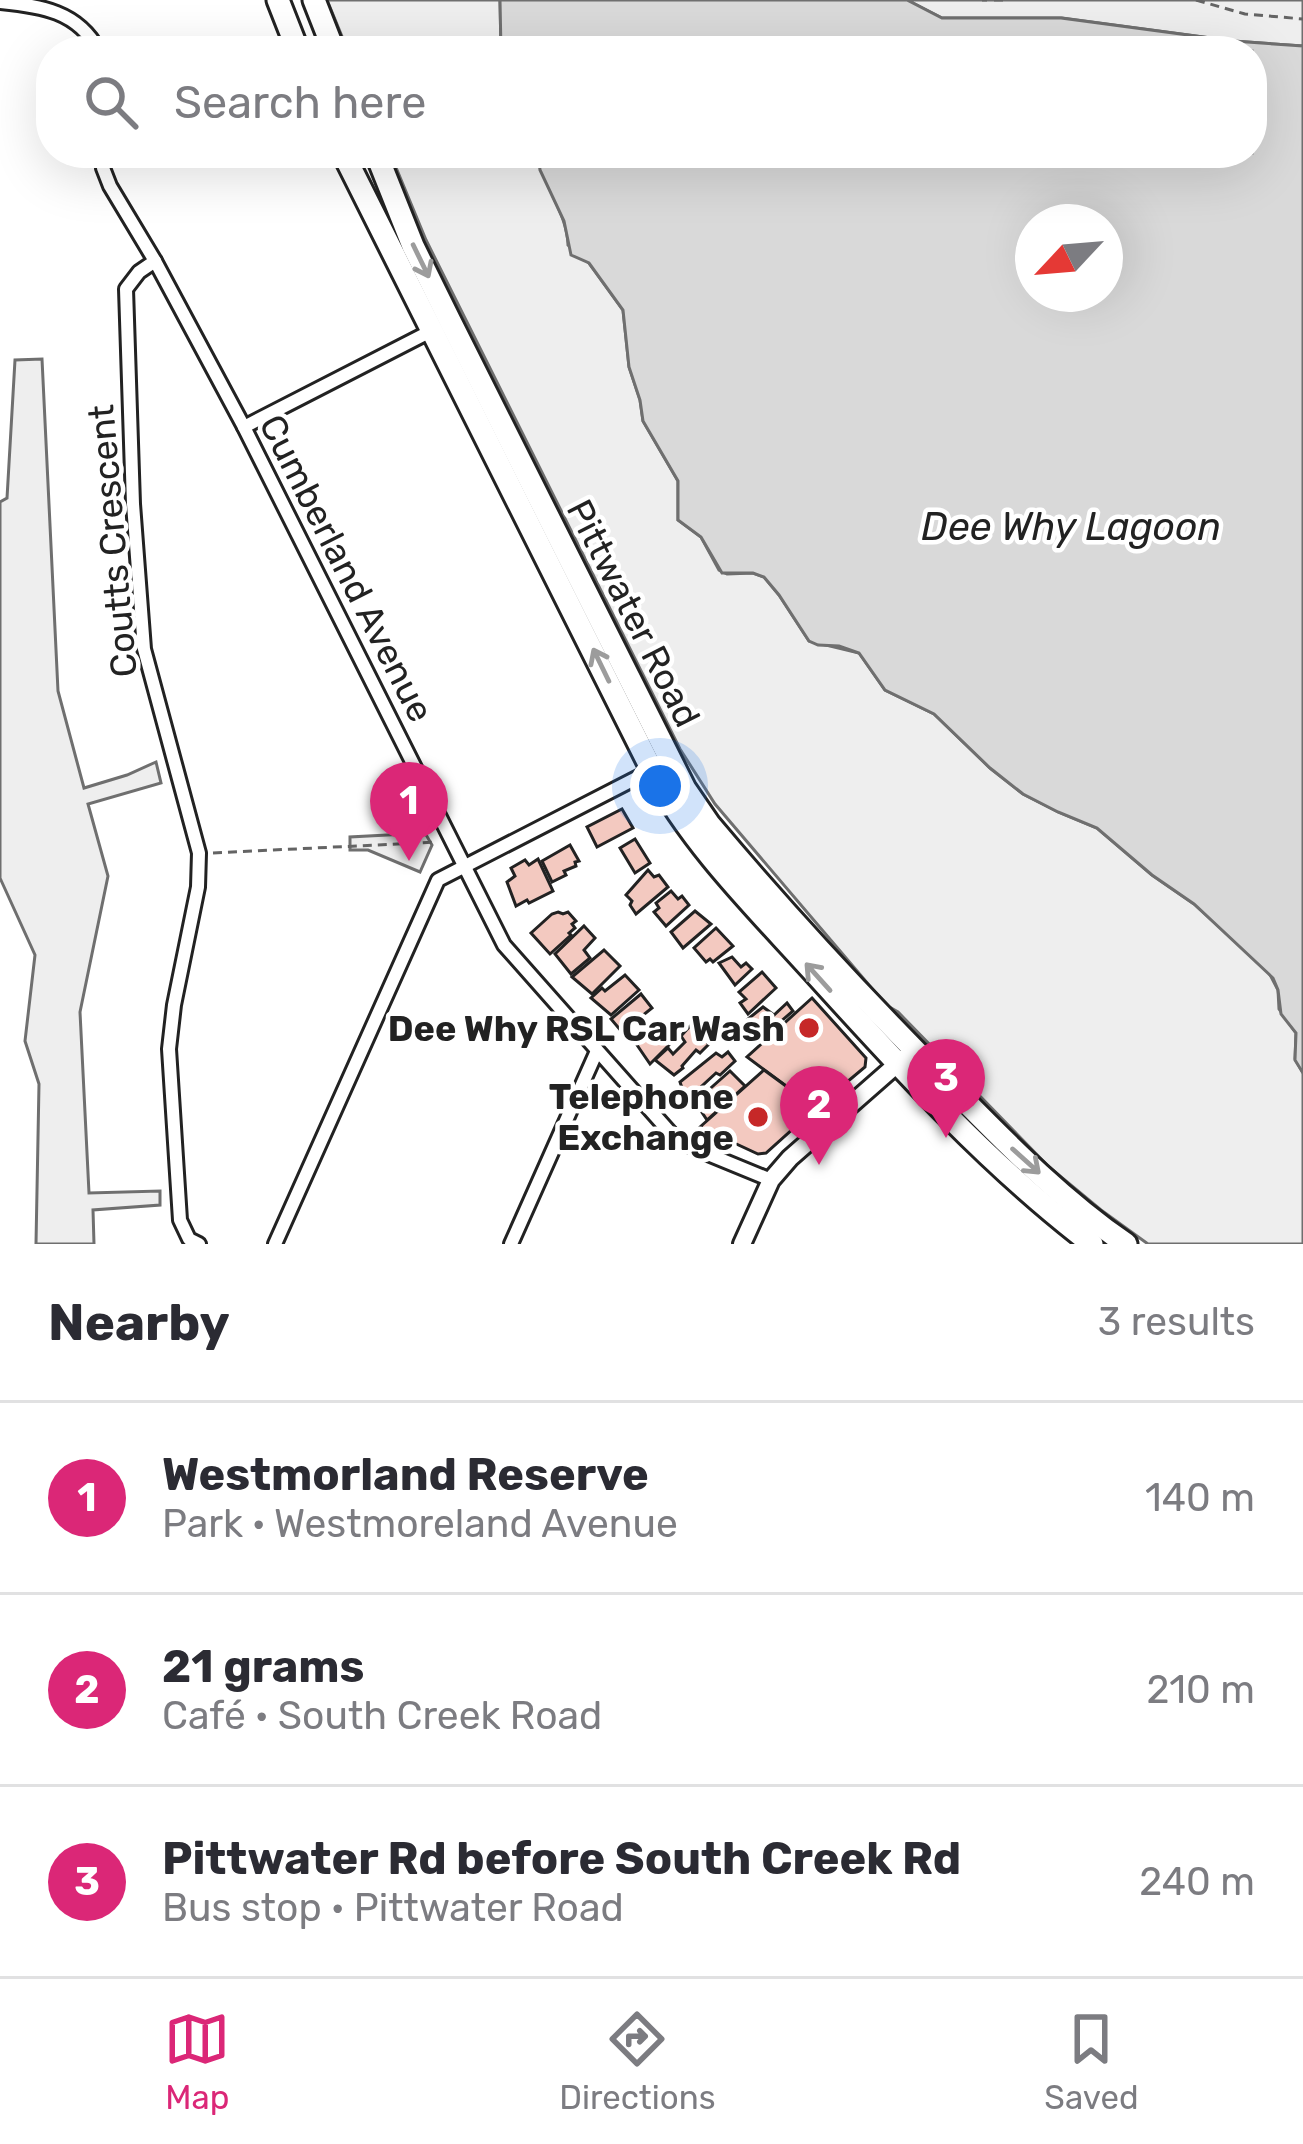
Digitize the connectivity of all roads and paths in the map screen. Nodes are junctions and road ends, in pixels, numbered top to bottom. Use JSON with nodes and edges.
{"nodes":[{"id":1,"x":278,"y":0,"type":"edge"},
{"id":2,"x":314,"y":0,"type":"edge"},
{"id":3,"x":994,"y":0,"type":"edge"},
{"id":4,"x":1003,"y":0,"type":"edge"},
{"id":5,"x":1196,"y":0,"type":"edge"},
{"id":6,"x":0,"y":2,"type":"edge"},
{"id":7,"x":1303,"y":19,"type":"edge"},
{"id":8,"x":89,"y":36,"type":"edge"},
{"id":9,"x":292,"y":36,"type":"edge"},
{"id":10,"x":328,"y":36,"type":"edge"},
{"id":11,"x":103,"y":168,"type":"edge"},
{"id":12,"x":351,"y":168,"type":"edge"},
{"id":13,"x":382,"y":168,"type":"edge"},
{"id":14,"x":155,"y":261,"type":"junction"},
{"id":15,"x":441,"y":326,"type":"junction"},
{"id":16,"x":244,"y":428,"type":"junction"},
{"id":17,"x":652,"y":770,"type":"junction"},
{"id":18,"x":450,"y":841,"type":"junction"},
{"id":19,"x":199,"y":854,"type":"junction"},
{"id":20,"x":463,"y":865,"type":"junction"},
{"id":21,"x":597,"y":1051,"type":"junction"},
{"id":22,"x":905,"y":1057,"type":"junction"},
{"id":23,"x":771,"y":1180,"type":"junction"},
{"id":24,"x":199,"y":1244,"type":"edge"},
{"id":25,"x":274,"y":1244,"type":"edge"},
{"id":26,"x":511,"y":1244,"type":"edge"},
{"id":27,"x":743,"y":1244,"type":"edge"},
{"id":28,"x":1092,"y":1244,"type":"edge"},
{"id":29,"x":1126,"y":1244,"type":"edge"}],
"edges":[{"from":1,"to":9,"type":"highway"},
{"from":2,"to":10,"type":"highway"},
{"from":3,"to":4,"type":"path"},
{"from":5,"to":7,"type":"path"},
{"from":6,"to":8,"type":"street"},
{"from":11,"to":14,"type":"street","name":"Cumberland Avenue"},
{"from":12,"to":15,"type":"highway","name":"Pittwater Road"},
{"from":13,"to":15,"type":"highway","name":"Pittwater Road","one_way":true},
{"from":14,"to":16,"type":"street","name":"Cumberland Avenue"},
{"from":14,"to":19,"type":"street","name":"Coutts Crescent"},
{"from":15,"to":16,"type":"street"},
{"from":17,"to":15,"type":"highway","name":"Pittwater Road","one_way":true},
{"from":15,"to":22,"type":"highway","name":"Pittwater Road"},
{"from":16,"to":18,"type":"street","name":"Cumberland Avenue"},
{"from":17,"to":20,"type":"street"},
{"from":22,"to":17,"type":"highway","name":"Pittwater Road","one_way":true},
{"from":18,"to":19,"type":"path"},
{"from":18,"to":20,"type":"street","name":"Cumberland Avenue"},
{"from":19,"to":24,"type":"street","name":"Coutts Crescent"},
{"from":20,"to":21,"type":"street","name":"Cumberland Avenue"},
{"from":20,"to":25,"type":"street"},
{"from":21,"to":23,"type":"street","name":"Cumberland Avenue"},
{"from":21,"to":26,"type":"street"},
{"from":22,"to":23,"type":"main road"},
{"from":22,"to":28,"type":"highway","name":"Pittwater Road"},
{"from":22,"to":29,"type":"highway","name":"Pittwater Road","one_way":true},
{"from":23,"to":27,"type":"main road"}]}
